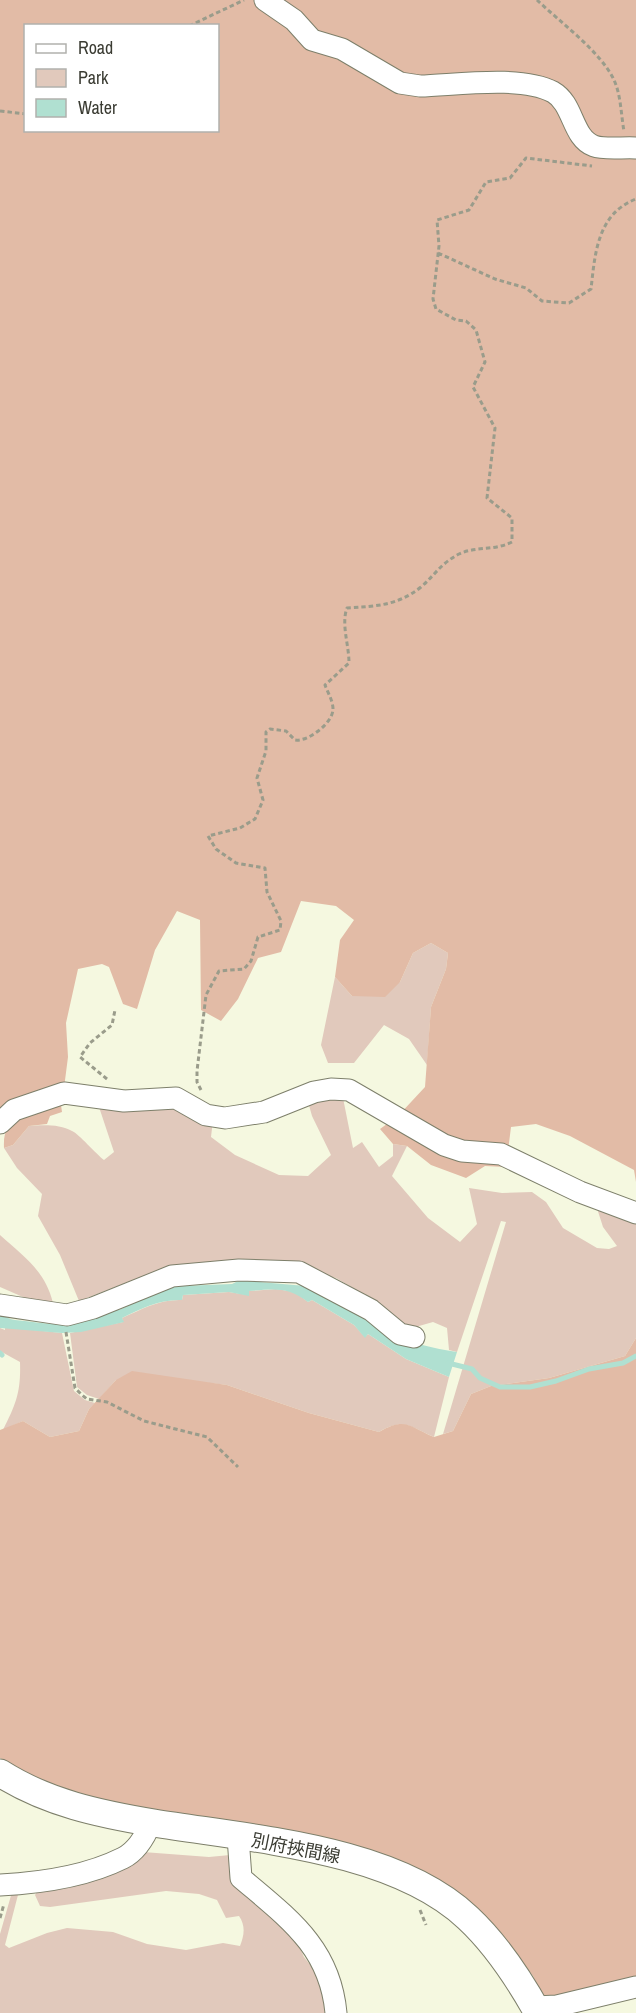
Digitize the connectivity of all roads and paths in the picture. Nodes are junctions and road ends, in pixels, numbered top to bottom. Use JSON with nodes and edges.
{"nodes":[{"id":1,"x":244,"y":0,"type":"edge"},
{"id":2,"x":265,"y":0,"type":"edge"},
{"id":3,"x":537,"y":0,"type":"edge"},
{"id":4,"x":193,"y":24,"type":"edge"},
{"id":5,"x":0,"y":111,"type":"edge"},
{"id":6,"x":24,"y":114,"type":"edge"},
{"id":7,"x":627,"y":147,"type":"edge"},
{"id":8,"x":636,"y":199,"type":"edge"},
{"id":9,"x":438,"y":253,"type":"junction"},
{"id":10,"x":115,"y":1010,"type":"dead end"},
{"id":11,"x":199,"y":1064,"type":"dead end"},
{"id":12,"x":111,"y":1082,"type":"dead end"},
{"id":13,"x":0,"y":1123,"type":"edge"},
{"id":14,"x":636,"y":1213,"type":"edge"},
{"id":15,"x":0,"y":1305,"type":"edge"},
{"id":16,"x":66,"y":1336,"type":"dead end"},
{"id":17,"x":414,"y":1337,"type":"dead end"},
{"id":18,"x":238,"y":1467,"type":"dead end"},
{"id":19,"x":0,"y":1773,"type":"edge"},
{"id":20,"x":151,"y":1822,"type":"junction"},
{"id":21,"x":238,"y":1837,"type":"junction"},
{"id":22,"x":0,"y":1885,"type":"edge"},
{"id":23,"x":636,"y":1987,"type":"edge"},
{"id":24,"x":537,"y":2010,"type":"edge"},
{"id":25,"x":336,"y":2013,"type":"edge"}],
"edges":[{"from":1,"to":4,"type":"path"},
{"from":2,"to":7,"type":"street"},
{"from":3,"to":7,"type":"path"},
{"from":5,"to":6,"type":"path"},
{"from":7,"to":9,"type":"path"},
{"from":8,"to":9,"type":"path"},
{"from":9,"to":11,"type":"path"},
{"from":10,"to":12,"type":"path"},
{"from":13,"to":14,"type":"street"},
{"from":15,"to":17,"type":"street"},
{"from":16,"to":18,"type":"path"},
{"from":19,"to":20,"type":"main road","name":"別府挾間線"},
{"from":20,"to":21,"type":"main road","name":"別府挾間線"},
{"from":20,"to":22,"type":"street"},
{"from":21,"to":24,"type":"main road","name":"別府挾間線"},
{"from":21,"to":25,"type":"street"},
{"from":23,"to":24,"type":"street"}]}
